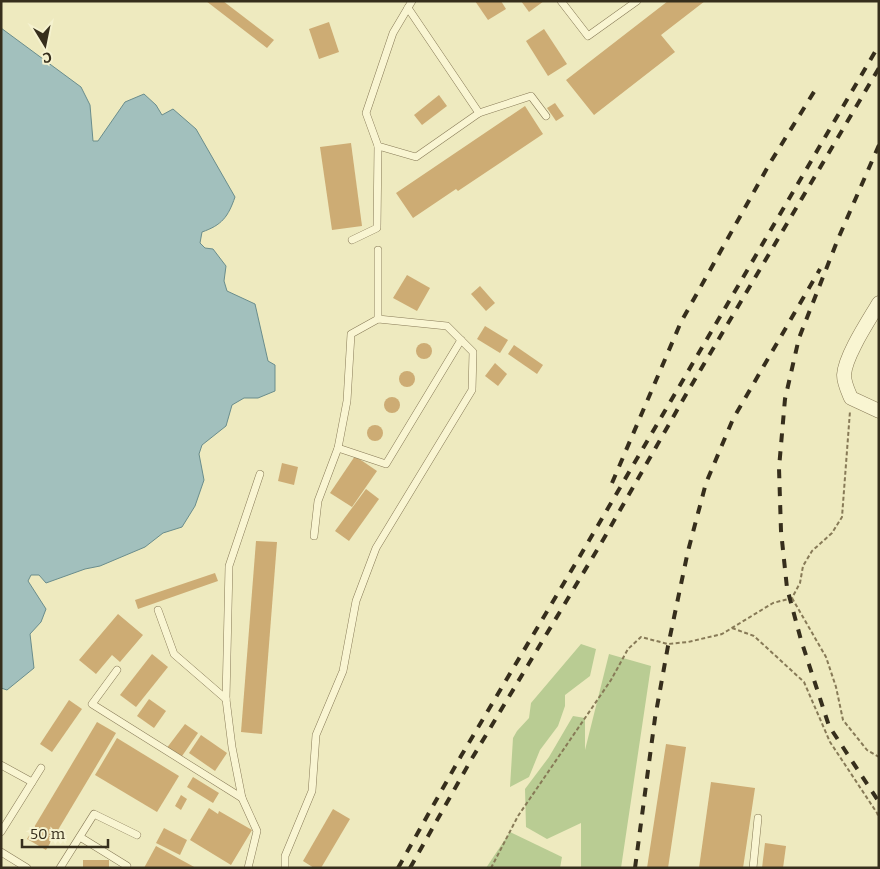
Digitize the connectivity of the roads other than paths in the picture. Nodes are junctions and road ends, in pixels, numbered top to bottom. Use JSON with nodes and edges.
{"nodes":[{"id":1,"x":561,"y":1,"type":"edge"},
{"id":2,"x":637,"y":1,"type":"edge"},
{"id":3,"x":410,"y":5,"type":"edge"},
{"id":4,"x":479,"y":112,"type":"junction"},
{"id":5,"x":546,"y":116,"type":"dead end"},
{"id":6,"x":378,"y":146,"type":"junction"},
{"id":7,"x":352,"y":240,"type":"dead end"},
{"id":8,"x":378,"y":250,"type":"dead end"},
{"id":9,"x":879,"y":303,"type":"edge"},
{"id":10,"x":378,"y":319,"type":"junction"},
{"id":11,"x":461,"y":340,"type":"junction"},
{"id":12,"x":879,"y":411,"type":"edge"},
{"id":13,"x":338,"y":448,"type":"junction"},
{"id":14,"x":260,"y":474,"type":"dead end"},
{"id":15,"x":314,"y":536,"type":"dead end"},
{"id":16,"x":158,"y":610,"type":"dead end"},
{"id":17,"x":116,"y":670,"type":"dead end"},
{"id":18,"x":226,"y":699,"type":"junction"},
{"id":19,"x":1,"y":765,"type":"edge"},
{"id":20,"x":41,"y":768,"type":"dead end"},
{"id":21,"x":32,"y":782,"type":"junction"},
{"id":22,"x":242,"y":798,"type":"junction"},
{"id":23,"x":758,"y":818,"type":"dead end"},
{"id":24,"x":1,"y":832,"type":"edge"},
{"id":25,"x":137,"y":835,"type":"dead end"},
{"id":26,"x":80,"y":837,"type":"junction"},
{"id":27,"x":1,"y":852,"type":"edge"},
{"id":28,"x":27,"y":868,"type":"edge"},
{"id":29,"x":60,"y":868,"type":"edge"},
{"id":30,"x":125,"y":868,"type":"edge"},
{"id":31,"x":248,"y":868,"type":"edge"},
{"id":32,"x":285,"y":868,"type":"edge"},
{"id":33,"x":753,"y":868,"type":"edge"}],
"edges":[{"from":1,"to":2,"type":"lane"},
{"from":3,"to":4,"type":"lane"},
{"from":3,"to":6,"type":"lane"},
{"from":4,"to":5,"type":"lane"},
{"from":4,"to":6,"type":"lane"},
{"from":6,"to":7,"type":"lane"},
{"from":8,"to":10,"type":"lane"},
{"from":9,"to":12,"type":"street"},
{"from":10,"to":11,"type":"lane"},
{"from":10,"to":13,"type":"lane"},
{"from":11,"to":13,"type":"lane"},
{"from":11,"to":32,"type":"lane"},
{"from":13,"to":15,"type":"lane"},
{"from":14,"to":18,"type":"lane"},
{"from":16,"to":18,"type":"lane"},
{"from":17,"to":22,"type":"lane"},
{"from":18,"to":22,"type":"lane"},
{"from":19,"to":21,"type":"lane"},
{"from":20,"to":21,"type":"lane"},
{"from":21,"to":24,"type":"lane"},
{"from":22,"to":31,"type":"lane"},
{"from":23,"to":33,"type":"lane"},
{"from":25,"to":26,"type":"lane"},
{"from":26,"to":29,"type":"lane"},
{"from":26,"to":30,"type":"lane"},
{"from":27,"to":28,"type":"lane"}]}
